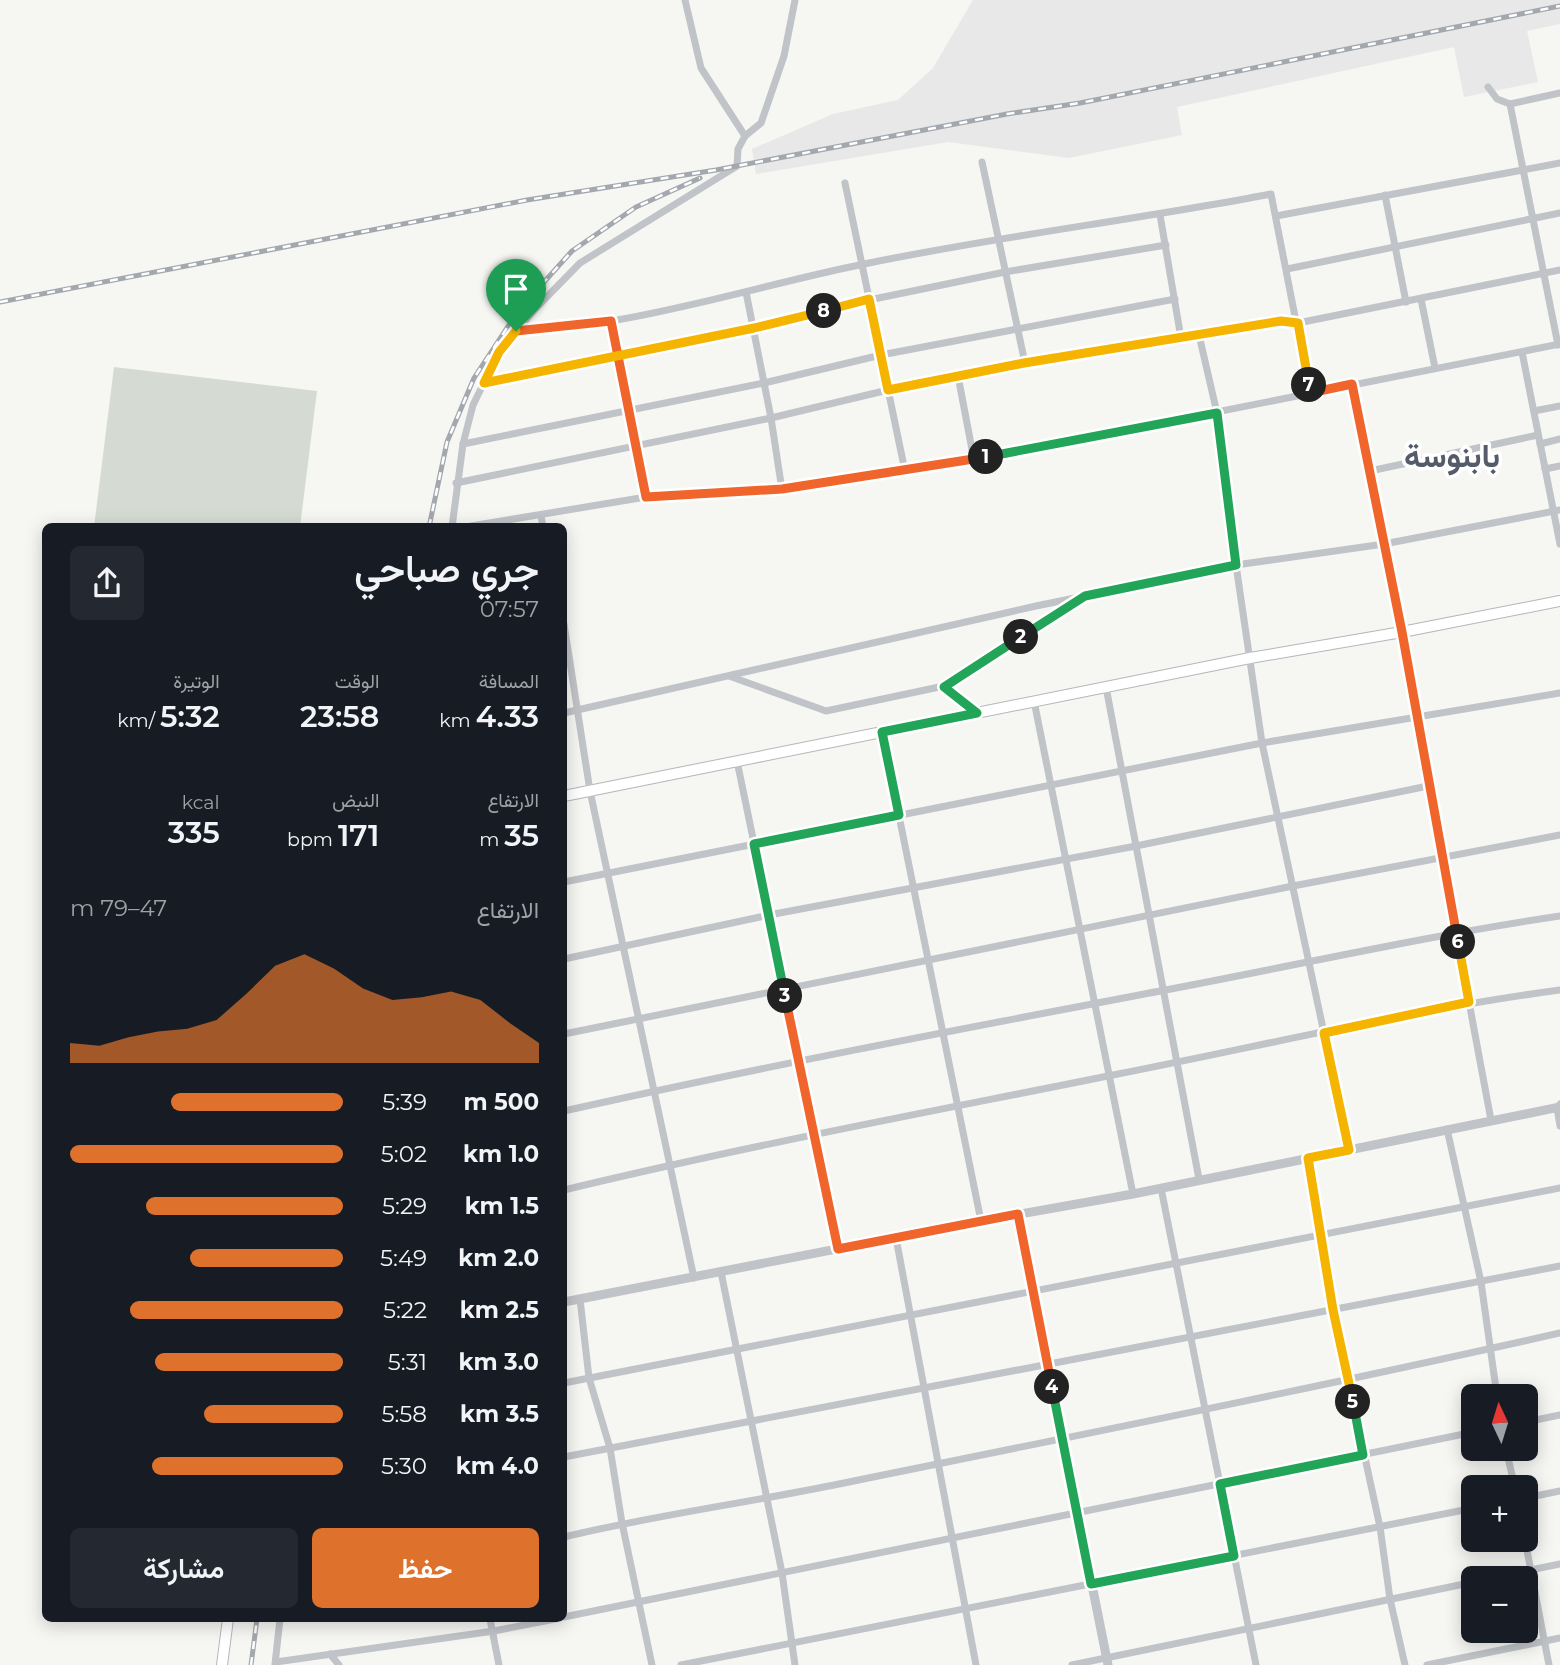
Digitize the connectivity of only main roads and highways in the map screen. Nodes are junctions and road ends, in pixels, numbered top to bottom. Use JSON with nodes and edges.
{"nodes":[{"id":1,"x":1560,"y":601,"type":"edge"},
{"id":2,"x":567,"y":795,"type":"edge"},
{"id":3,"x":228,"y":1622,"type":"edge"},
{"id":4,"x":222,"y":1665,"type":"edge"}],
"edges":[{"from":1,"to":2,"type":"main road"},
{"from":3,"to":4,"type":"main road"}]}
